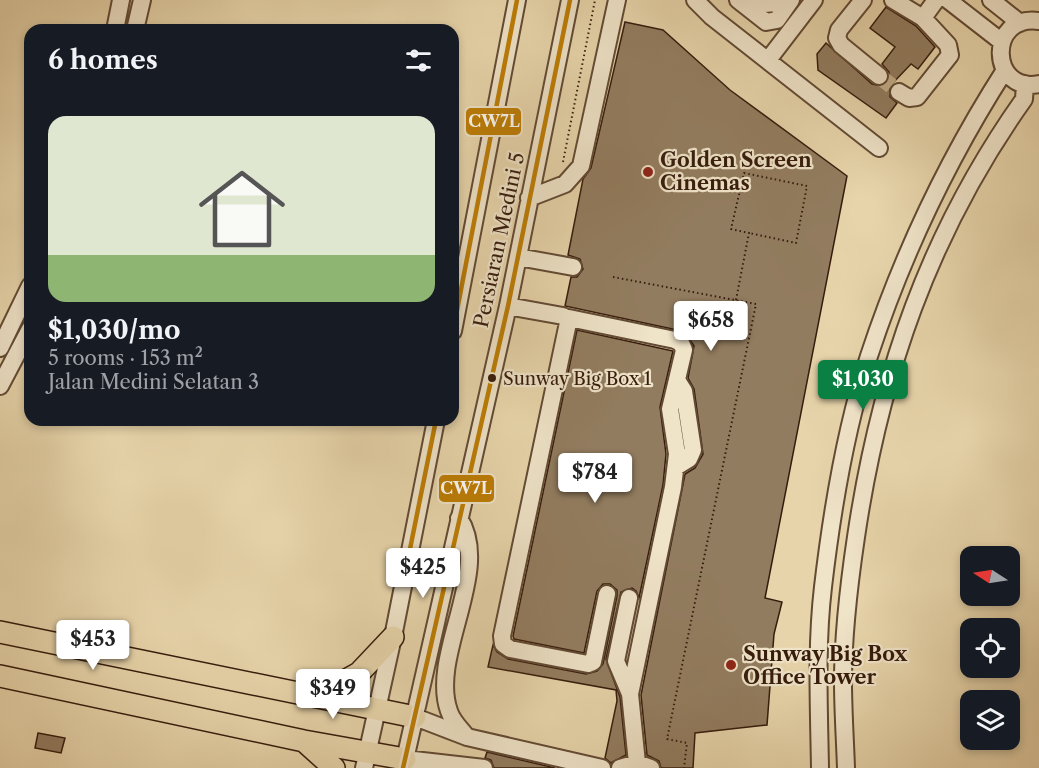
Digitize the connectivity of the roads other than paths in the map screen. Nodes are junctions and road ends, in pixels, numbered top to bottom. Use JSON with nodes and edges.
{"nodes":[{"id":1,"x":121,"y":0,"type":"edge"},
{"id":2,"x":142,"y":0,"type":"edge"},
{"id":3,"x":517,"y":0,"type":"edge"},
{"id":4,"x":570,"y":0,"type":"edge"},
{"id":5,"x":617,"y":0,"type":"edge"},
{"id":6,"x":695,"y":0,"type":"edge"},
{"id":7,"x":738,"y":0,"type":"edge"},
{"id":8,"x":759,"y":0,"type":"edge"},
{"id":9,"x":778,"y":0,"type":"edge"},
{"id":10,"x":791,"y":0,"type":"edge"},
{"id":11,"x":814,"y":0,"type":"edge"},
{"id":12,"x":862,"y":0,"type":"edge"},
{"id":13,"x":893,"y":0,"type":"edge"},
{"id":14,"x":936,"y":0,"type":"edge"},
{"id":15,"x":948,"y":0,"type":"edge"},
{"id":16,"x":991,"y":0,"type":"edge"},
{"id":17,"x":922,"y":18,"type":"junction"},
{"id":18,"x":1033,"y":20,"type":"edge"},
{"id":19,"x":116,"y":24,"type":"edge"},
{"id":20,"x":136,"y":24,"type":"edge"},
{"id":21,"x":1002,"y":42,"type":"junction"},
{"id":22,"x":768,"y":60,"type":"junction"},
{"id":23,"x":1005,"y":70,"type":"junction"},
{"id":24,"x":879,"y":76,"type":"tunnel mouth"},
{"id":25,"x":1032,"y":84,"type":"edge"},
{"id":26,"x":899,"y":92,"type":"dead end"},
{"id":27,"x":879,"y":148,"type":"dead end"},
{"id":28,"x":529,"y":198,"type":"junction"},
{"id":29,"x":518,"y":257,"type":"junction"},
{"id":30,"x":573,"y":267,"type":"dead end"},
{"id":31,"x":24,"y":298,"type":"edge"},
{"id":32,"x":459,"y":300,"type":"edge"},
{"id":33,"x":508,"y":306,"type":"junction"},
{"id":34,"x":563,"y":316,"type":"dead end"},
{"id":35,"x":24,"y":341,"type":"edge"},
{"id":36,"x":0,"y":348,"type":"edge"},
{"id":37,"x":0,"y":386,"type":"edge"},
{"id":38,"x":435,"y":426,"type":"edge"},
{"id":39,"x":459,"y":518,"type":"junction"},
{"id":40,"x":607,"y":594,"type":"dead end"},
{"id":41,"x":629,"y":598,"type":"dead end"},
{"id":42,"x":0,"y":632,"type":"edge"},
{"id":43,"x":393,"y":637,"type":"junction"},
{"id":44,"x":0,"y":676,"type":"edge"},
{"id":45,"x":630,"y":694,"type":"junction"},
{"id":46,"x":318,"y":696,"type":"junction"},
{"id":47,"x":377,"y":708,"type":"junction"},
{"id":48,"x":414,"y":717,"type":"junction"},
{"id":49,"x":467,"y":737,"type":"junction"},
{"id":50,"x":303,"y":741,"type":"junction"},
{"id":51,"x":366,"y":760,"type":"edge"},
{"id":52,"x":404,"y":764,"type":"edge"},
{"id":53,"x":457,"y":766,"type":"edge"},
{"id":54,"x":644,"y":766,"type":"edge"},
{"id":55,"x":334,"y":768,"type":"edge"},
{"id":56,"x":484,"y":768,"type":"edge"},
{"id":57,"x":602,"y":768,"type":"edge"},
{"id":58,"x":620,"y":768,"type":"edge"},
{"id":59,"x":820,"y":768,"type":"edge"},
{"id":60,"x":846,"y":768,"type":"edge"}],
"edges":[{"from":1,"to":19,"type":"street"},
{"from":2,"to":20,"type":"street"},
{"from":3,"to":32,"type":"street","name":"Persiaran Medini 5"},
{"from":4,"to":28,"type":"street","name":"Persiaran Medini 5"},
{"from":5,"to":28,"type":"street"},
{"from":6,"to":22,"type":"street"},
{"from":7,"to":10,"type":"street"},
{"from":8,"to":9,"type":"street"},
{"from":11,"to":22,"type":"street"},
{"from":12,"to":24,"type":"street"},
{"from":13,"to":17,"type":"street"},
{"from":14,"to":17,"type":"street"},
{"from":15,"to":21,"type":"street"},
{"from":16,"to":18,"type":"street"},
{"from":17,"to":26,"type":"street"},
{"from":18,"to":21,"type":"street"},
{"from":21,"to":23,"type":"street"},
{"from":22,"to":27,"type":"street"},
{"from":23,"to":25,"type":"street"},
{"from":23,"to":59,"type":"street"},
{"from":25,"to":60,"type":"street"},
{"from":28,"to":29,"type":"street","name":"Persiaran Medini 5"},
{"from":29,"to":30,"type":"street"},
{"from":29,"to":33,"type":"street","name":"Persiaran Medini 5"},
{"from":31,"to":36,"type":"street"},
{"from":33,"to":34,"type":"street"},
{"from":33,"to":39,"type":"street","name":"Persiaran Medini 5"},
{"from":35,"to":37,"type":"street"},
{"from":38,"to":43,"type":"street"},
{"from":39,"to":48,"type":"street","name":"Persiaran Medini 5"},
{"from":39,"to":49,"type":"street"},
{"from":40,"to":45,"type":"street"},
{"from":41,"to":45,"type":"street"},
{"from":42,"to":46,"type":"main road"},
{"from":43,"to":46,"type":"main road"},
{"from":43,"to":47,"type":"street"},
{"from":44,"to":50,"type":"main road"},
{"from":45,"to":54,"type":"street"},
{"from":46,"to":47,"type":"main road"},
{"from":47,"to":48,"type":"main road"},
{"from":47,"to":51,"type":"street"},
{"from":48,"to":49,"type":"street"},
{"from":48,"to":52,"type":"street","name":"Persiaran Medini 5"},
{"from":49,"to":57,"type":"street"},
{"from":50,"to":51,"type":"main road"},
{"from":50,"to":55,"type":"main road"},
{"from":51,"to":52,"type":"main road"},
{"from":52,"to":53,"type":"street"},
{"from":53,"to":56,"type":"street"},
{"from":54,"to":58,"type":"street"}]}
